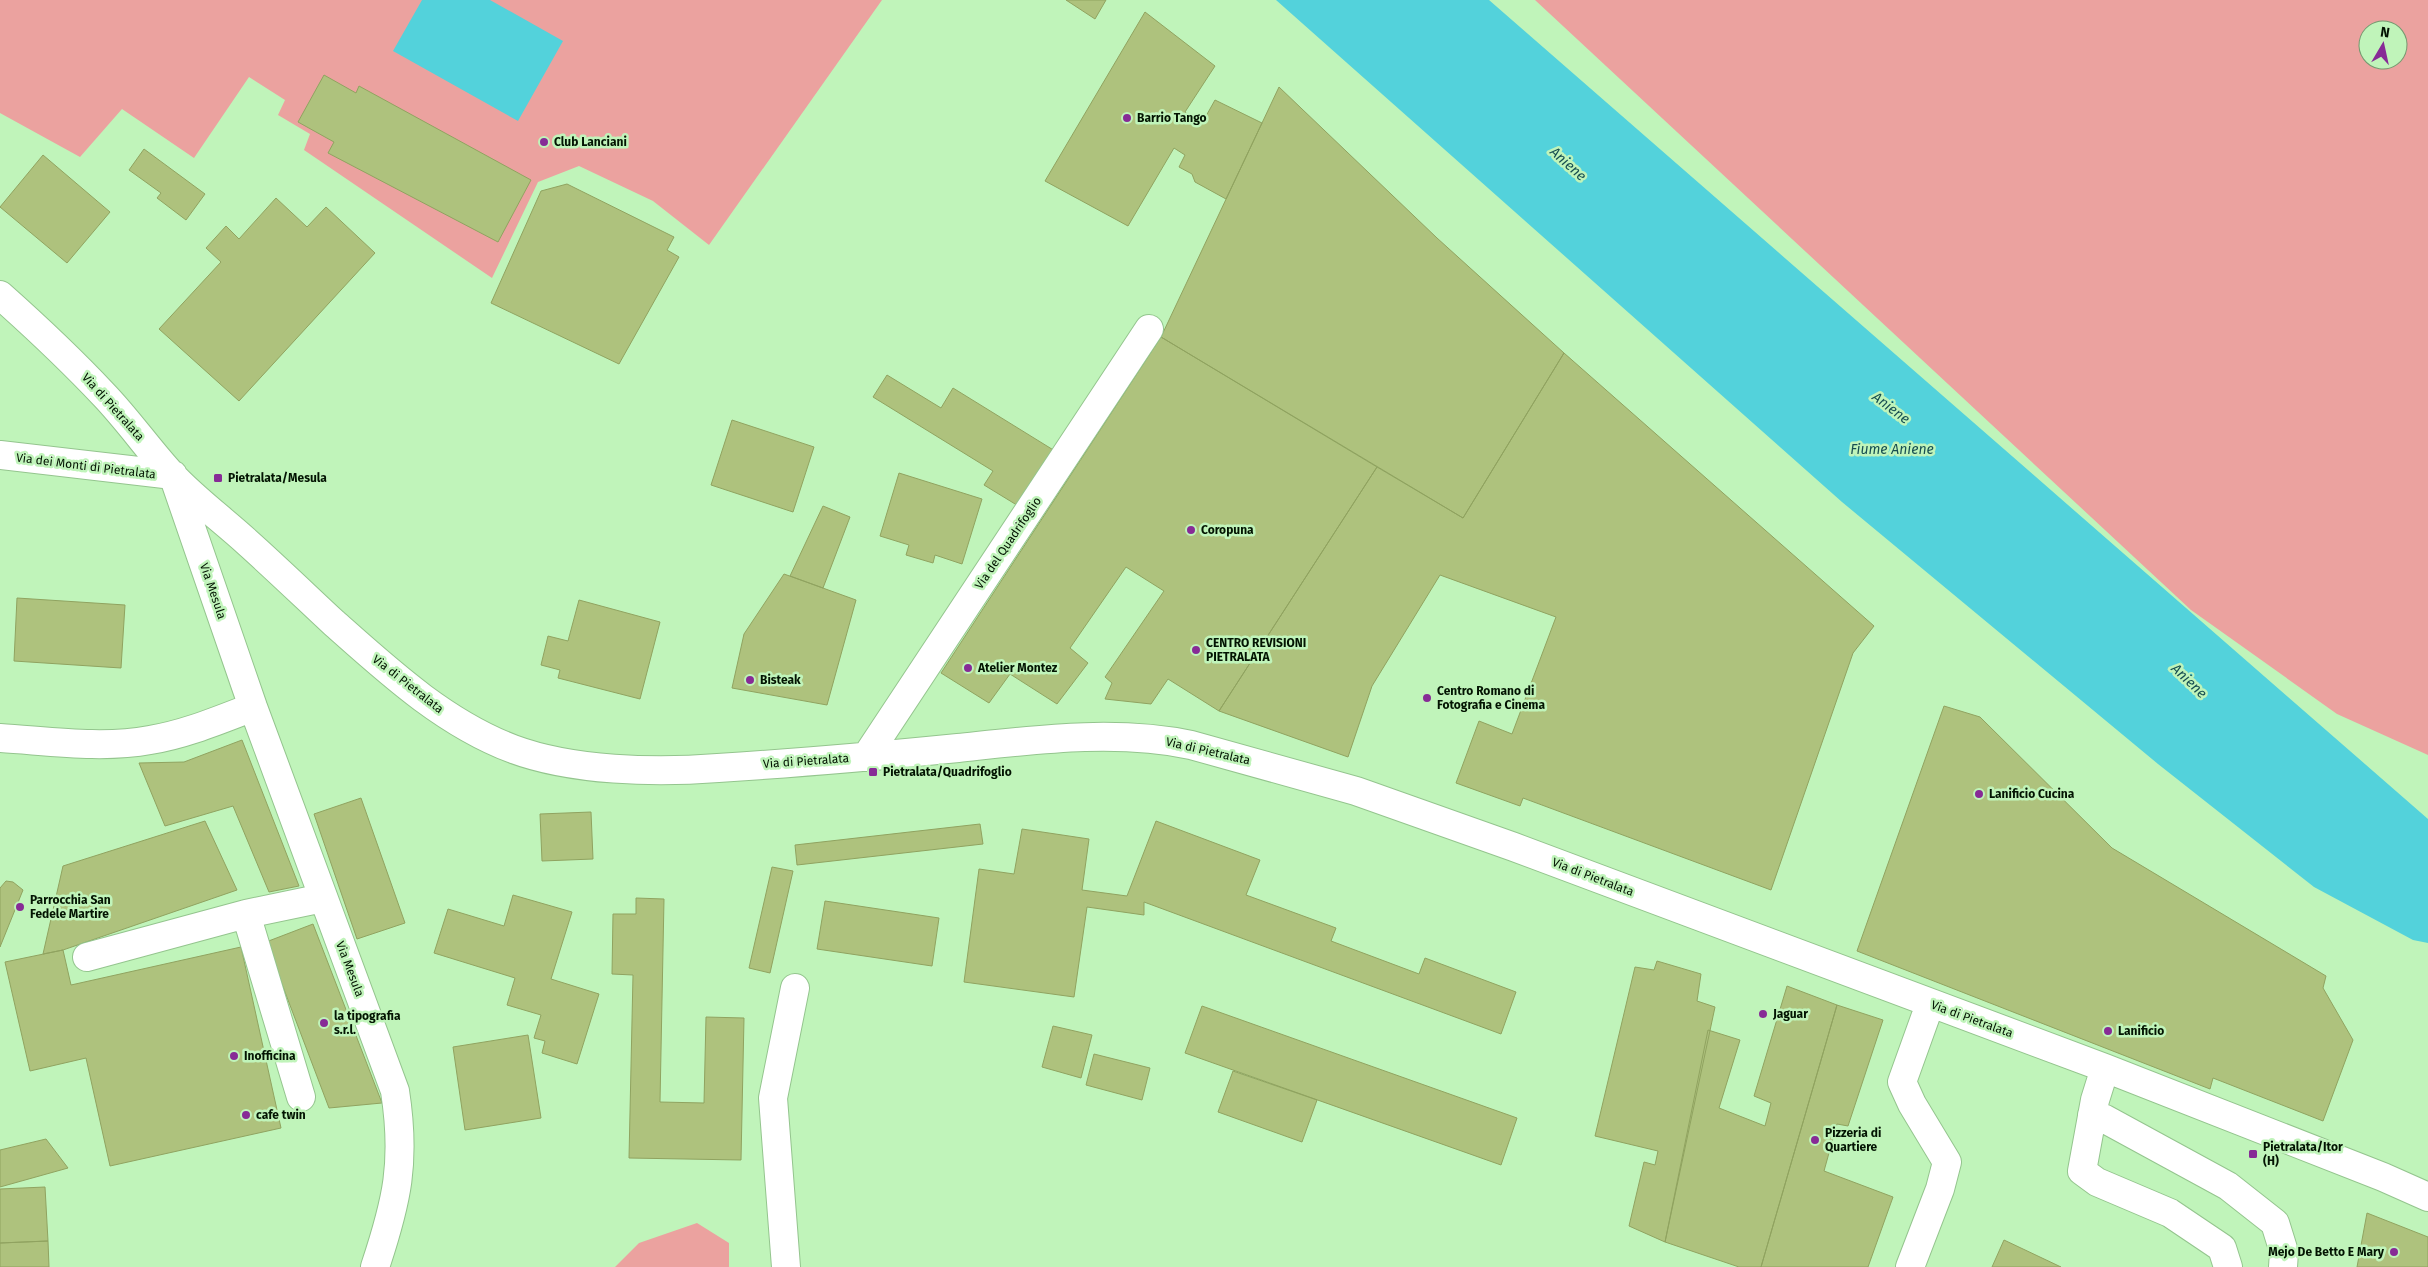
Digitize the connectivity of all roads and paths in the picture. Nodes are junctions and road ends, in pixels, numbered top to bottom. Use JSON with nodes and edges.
{"nodes":[{"id":1,"x":0,"y":295,"type":"edge"},
{"id":2,"x":1149,"y":329,"type":"dead end"},
{"id":3,"x":0,"y":455,"type":"edge"},
{"id":4,"x":173,"y":476,"type":"junction"},
{"id":5,"x":252,"y":707,"type":"junction"},
{"id":6,"x":0,"y":738,"type":"edge"},
{"id":7,"x":866,"y":757,"type":"junction"},
{"id":8,"x":323,"y":898,"type":"junction"},
{"id":9,"x":246,"y":914,"type":"junction"},
{"id":10,"x":87,"y":957,"type":"dead end"},
{"id":11,"x":795,"y":988,"type":"dead end"},
{"id":12,"x":1930,"y":1004,"type":"junction"},
{"id":13,"x":2105,"y":1068,"type":"junction"},
{"id":14,"x":301,"y":1097,"type":"dead end"},
{"id":15,"x":2092,"y":1115,"type":"junction"},
{"id":16,"x":2428,"y":1197,"type":"edge"},
{"id":17,"x":375,"y":1267,"type":"edge"},
{"id":18,"x":786,"y":1267,"type":"edge"},
{"id":19,"x":1910,"y":1267,"type":"edge"},
{"id":20,"x":2228,"y":1267,"type":"edge"},
{"id":21,"x":2283,"y":1267,"type":"edge"}],
"edges":[{"from":1,"to":4,"type":"street","name":"Via di Pietralata"},
{"from":2,"to":7,"type":"street","name":"Via del Quadrifoglio"},
{"from":3,"to":4,"type":"street","name":"Via dei Monti di Pietralata"},
{"from":4,"to":5,"type":"street","name":"Via Mesula"},
{"from":4,"to":7,"type":"street","name":"Via di Pietralata"},
{"from":5,"to":6,"type":"street"},
{"from":5,"to":8,"type":"street","name":"Via Mesula"},
{"from":7,"to":12,"type":"street","name":"Via di Pietralata"},
{"from":8,"to":9,"type":"street"},
{"from":8,"to":17,"type":"street","name":"Via Mesula"},
{"from":9,"to":10,"type":"street"},
{"from":9,"to":14,"type":"street"},
{"from":11,"to":18,"type":"street"},
{"from":12,"to":13,"type":"street","name":"Via di Pietralata"},
{"from":12,"to":19,"type":"street"},
{"from":13,"to":15,"type":"street"},
{"from":13,"to":16,"type":"street","name":"Via di Pietralata"},
{"from":15,"to":20,"type":"street"},
{"from":15,"to":21,"type":"street"}]}
